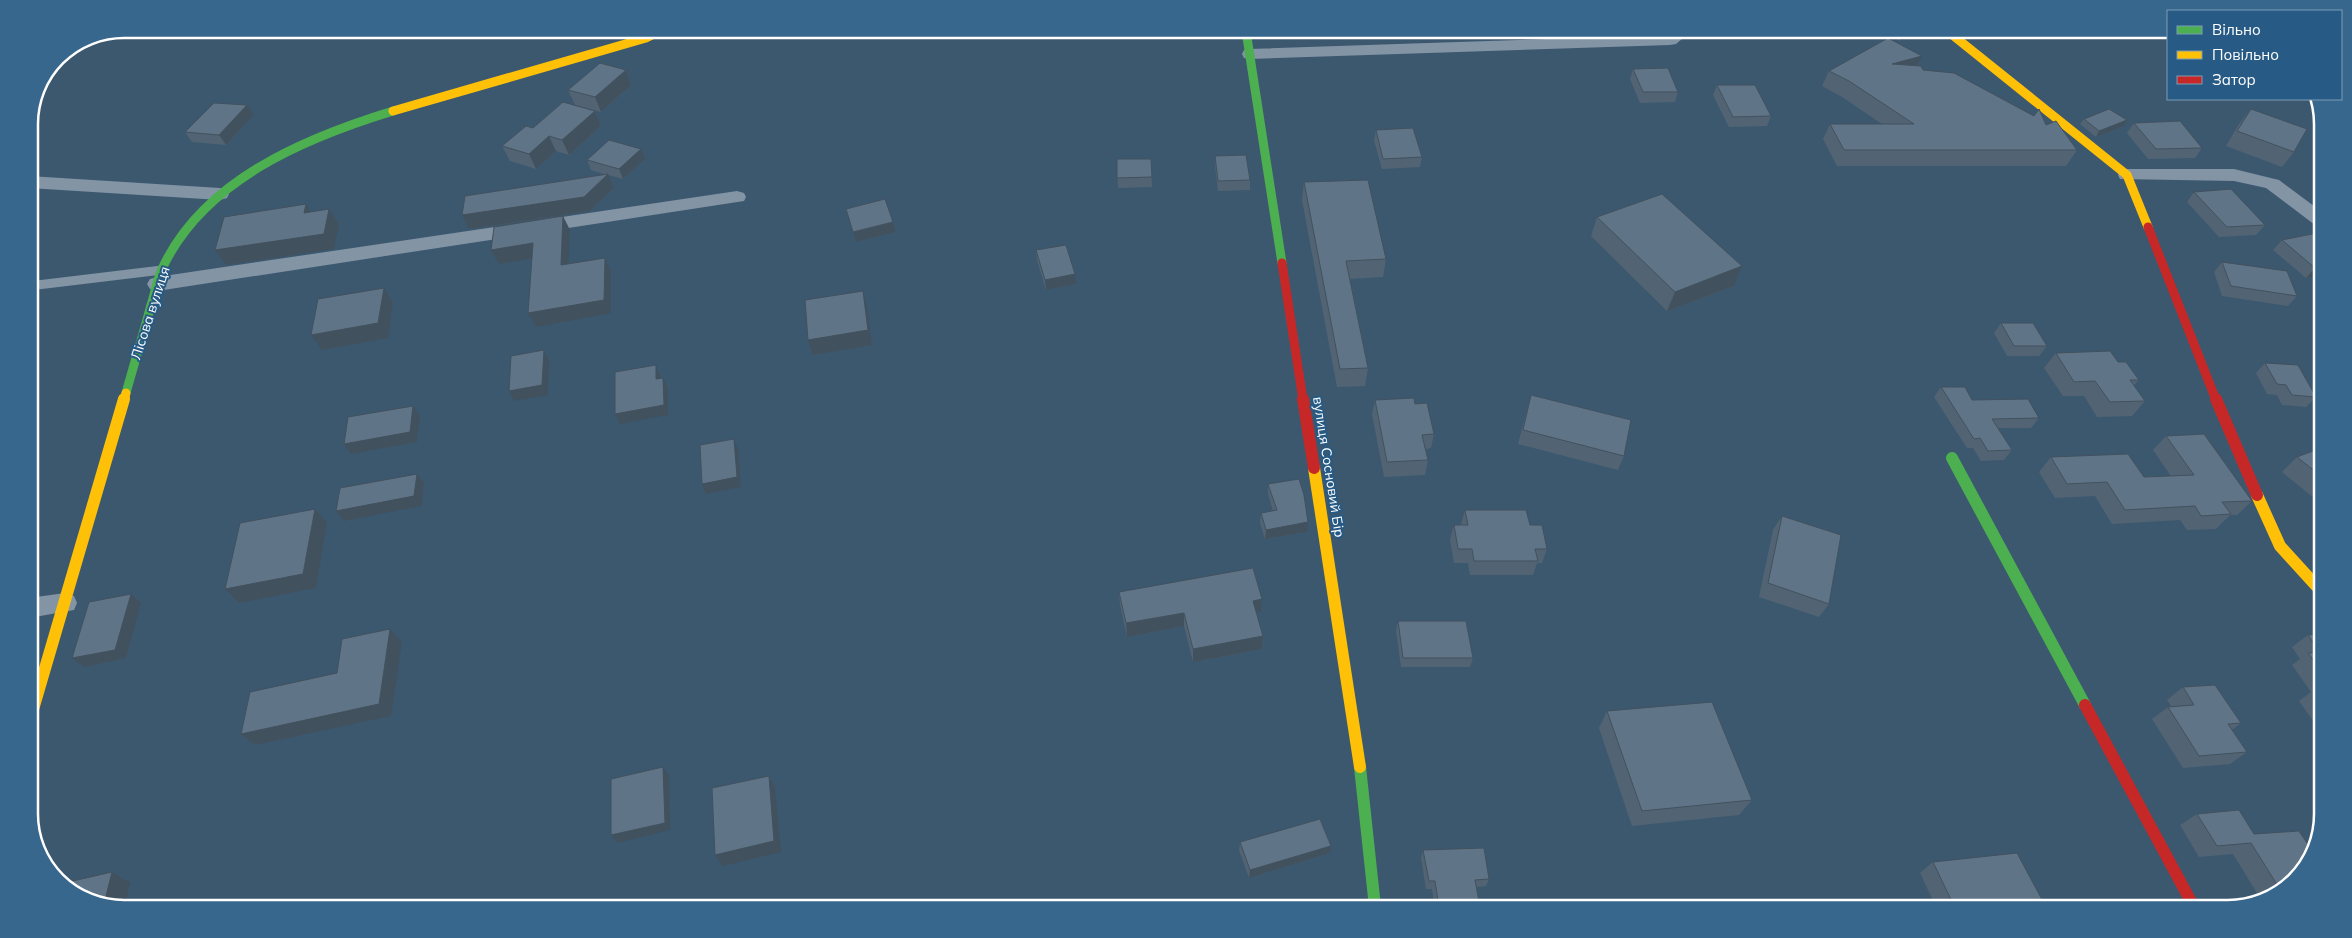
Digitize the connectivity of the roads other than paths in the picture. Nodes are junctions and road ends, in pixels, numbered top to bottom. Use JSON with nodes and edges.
{"nodes":[{"id":1,"x":646,"y":38,"type":"edge"},
{"id":2,"x":1247,"y":38,"type":"edge"},
{"id":3,"x":1673,"y":38,"type":"edge"},
{"id":4,"x":1956,"y":38,"type":"edge"},
{"id":5,"x":1250,"y":54,"type":"junction"},
{"id":6,"x":2127,"y":175,"type":"junction"},
{"id":7,"x":38,"y":183,"type":"edge"},
{"id":8,"x":220,"y":194,"type":"junction"},
{"id":9,"x":737,"y":197,"type":"dead end"},
{"id":10,"x":2314,"y":215,"type":"edge"},
{"id":11,"x":159,"y":277,"type":"junction"},
{"id":12,"x":38,"y":285,"type":"edge"},
{"id":13,"x":1952,"y":458,"type":"dead end"},
{"id":14,"x":2314,"y":583,"type":"edge"},
{"id":15,"x":65,"y":603,"type":"junction"},
{"id":16,"x":38,"y":607,"type":"edge"},
{"id":17,"x":38,"y":693,"type":"edge"},
{"id":18,"x":1374,"y":900,"type":"edge"},
{"id":19,"x":2190,"y":900,"type":"edge"}],
"edges":[{"from":1,"to":8,"type":"street","name":"Лісова вулиця"},
{"from":2,"to":5,"type":"street","name":"вулиця Сосновий Бір"},
{"from":3,"to":5,"type":"street"},
{"from":4,"to":6,"type":"street"},
{"from":5,"to":18,"type":"street","name":"вулиця Сосновий Бір"},
{"from":6,"to":10,"type":"street"},
{"from":6,"to":14,"type":"street"},
{"from":7,"to":8,"type":"street"},
{"from":8,"to":11,"type":"street","name":"Лісова вулиця"},
{"from":9,"to":11,"type":"street"},
{"from":11,"to":12,"type":"lane"},
{"from":11,"to":15,"type":"street","name":"Лісова вулиця"},
{"from":13,"to":19,"type":"street"},
{"from":15,"to":16,"type":"street"},
{"from":15,"to":17,"type":"street","name":"Лісова вулиця"}]}
